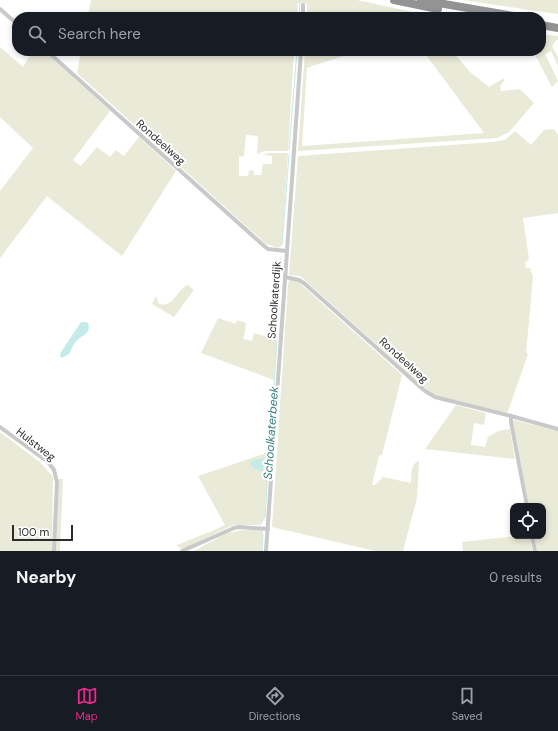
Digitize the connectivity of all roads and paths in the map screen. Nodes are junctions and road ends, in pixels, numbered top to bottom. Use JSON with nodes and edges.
{"nodes":[{"id":1,"x":394,"y":0,"type":"edge"},
{"id":2,"x":421,"y":0,"type":"edge"},
{"id":3,"x":303,"y":5,"type":"dead end"},
{"id":4,"x":0,"y":9,"type":"edge"},
{"id":5,"x":303,"y":12,"type":"edge"},
{"id":6,"x":458,"y":12,"type":"edge"},
{"id":7,"x":491,"y":12,"type":"edge"},
{"id":8,"x":12,"y":20,"type":"edge"},
{"id":9,"x":546,"y":21,"type":"edge"},
{"id":10,"x":558,"y":22,"type":"edge"},
{"id":11,"x":546,"y":26,"type":"edge"},
{"id":12,"x":558,"y":28,"type":"edge"},
{"id":13,"x":53,"y":56,"type":"edge"},
{"id":14,"x":300,"y":56,"type":"edge"},
{"id":15,"x":286,"y":251,"type":"junction"},
{"id":16,"x":285,"y":277,"type":"junction"},
{"id":17,"x":511,"y":416,"type":"junction"},
{"id":18,"x":0,"y":427,"type":"edge"},
{"id":19,"x":558,"y":429,"type":"edge"},
{"id":20,"x":526,"y":503,"type":"edge"},
{"id":21,"x":268,"y":529,"type":"junction"},
{"id":22,"x":533,"y":539,"type":"edge"},
{"id":23,"x":54,"y":551,"type":"edge"},
{"id":24,"x":182,"y":551,"type":"edge"},
{"id":25,"x":266,"y":551,"type":"edge"},
{"id":26,"x":535,"y":551,"type":"edge"}],
"edges":[{"from":1,"to":6,"type":"highway"},
{"from":2,"to":7,"type":"highway"},
{"from":3,"to":5,"type":"street"},
{"from":4,"to":8,"type":"street"},
{"from":9,"to":10,"type":"highway"},
{"from":11,"to":12,"type":"highway"},
{"from":13,"to":15,"type":"street","name":"Rondeelweg"},
{"from":14,"to":15,"type":"street","name":"Schoolkaterdijk"},
{"from":15,"to":16,"type":"street","name":"Schoolkaterdijk"},
{"from":16,"to":17,"type":"street","name":"Rondeelweg"},
{"from":16,"to":21,"type":"street","name":"Schoolkaterdijk"},
{"from":17,"to":19,"type":"street","name":"Rondeelweg"},
{"from":17,"to":20,"type":"street"},
{"from":18,"to":23,"type":"street","name":"Hulstweg"},
{"from":21,"to":24,"type":"street"},
{"from":21,"to":25,"type":"street","name":"Schoolkaterdijk"},
{"from":22,"to":26,"type":"street"}]}
